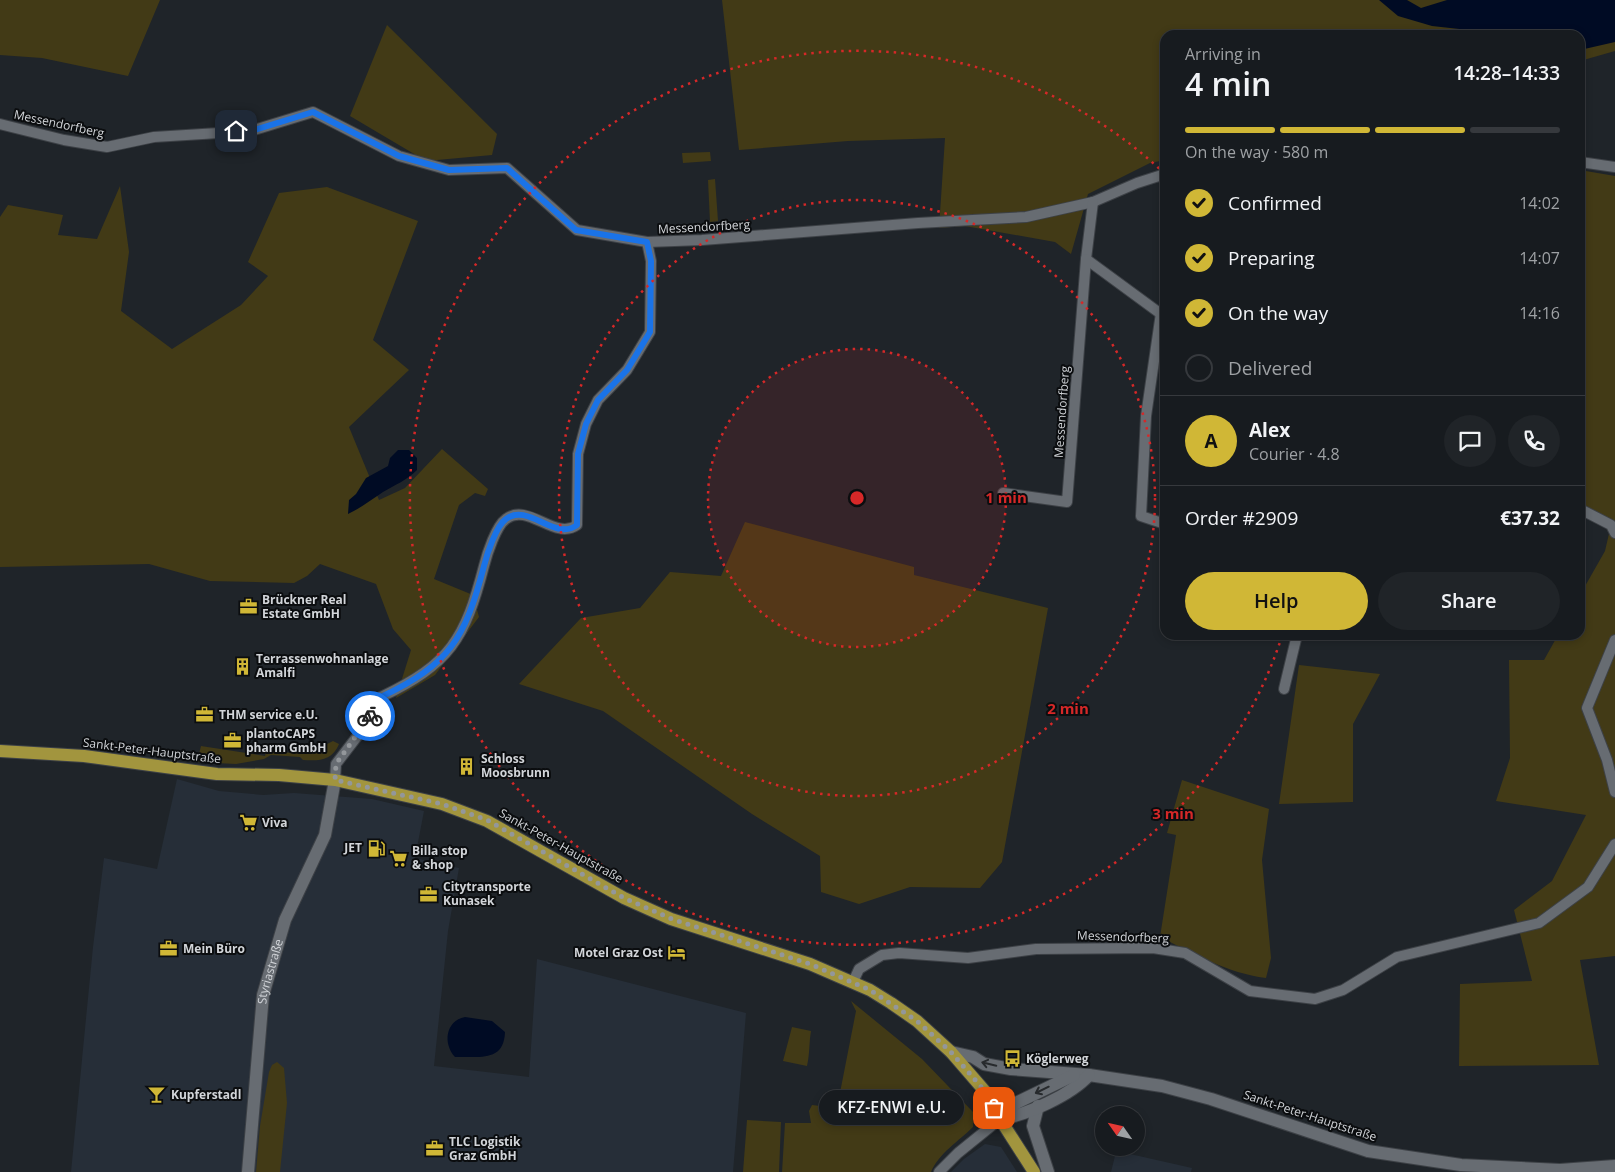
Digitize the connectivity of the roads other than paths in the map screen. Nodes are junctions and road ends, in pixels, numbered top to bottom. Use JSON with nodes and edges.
{"nodes":[{"id":1,"x":0,"y":124,"type":"edge"},
{"id":2,"x":1585,"y":163,"type":"edge"},
{"id":3,"x":1615,"y":167,"type":"edge"},
{"id":4,"x":1160,"y":176,"type":"edge"},
{"id":5,"x":1093,"y":202,"type":"junction"},
{"id":6,"x":647,"y":242,"type":"junction"},
{"id":7,"x":1086,"y":259,"type":"junction"},
{"id":8,"x":1160,"y":313,"type":"edge"},
{"id":9,"x":1160,"y":333,"type":"edge"},
{"id":10,"x":1003,"y":493,"type":"dead end"},
{"id":11,"x":1585,"y":512,"type":"edge"},
{"id":12,"x":1160,"y":522,"type":"edge"},
{"id":13,"x":1615,"y":534,"type":"edge"},
{"id":14,"x":1296,"y":640,"type":"edge"},
{"id":15,"x":1615,"y":640,"type":"edge"},
{"id":16,"x":1284,"y":690,"type":"dead end"},
{"id":17,"x":0,"y":751,"type":"edge"},
{"id":18,"x":335,"y":780,"type":"junction"},
{"id":19,"x":1615,"y":792,"type":"edge"},
{"id":20,"x":1615,"y":844,"type":"edge"},
{"id":21,"x":853,"y":982,"type":"junction"},
{"id":22,"x":951,"y":1052,"type":"junction"},
{"id":23,"x":1074,"y":1075,"type":"junction"},
{"id":24,"x":1090,"y":1075,"type":"junction"},
{"id":25,"x":1038,"y":1106,"type":"junction"},
{"id":26,"x":1000,"y":1119,"type":"junction"},
{"id":27,"x":1612,"y":1168,"type":"edge"},
{"id":28,"x":248,"y":1172,"type":"edge"},
{"id":29,"x":939,"y":1172,"type":"edge"},
{"id":30,"x":1034,"y":1172,"type":"edge"},
{"id":31,"x":1048,"y":1172,"type":"edge"}],
"edges":[{"from":1,"to":6,"type":"street","name":"Messendorfberg"},
{"from":2,"to":3,"type":"street"},
{"from":4,"to":5,"type":"street"},
{"from":5,"to":6,"type":"street","name":"Messendorfberg"},
{"from":5,"to":7,"type":"street","name":"Messendorfberg"},
{"from":6,"to":18,"type":"street"},
{"from":7,"to":8,"type":"street"},
{"from":7,"to":10,"type":"street","name":"Messendorfberg"},
{"from":9,"to":12,"type":"street"},
{"from":11,"to":13,"type":"street"},
{"from":14,"to":16,"type":"street"},
{"from":15,"to":19,"type":"street"},
{"from":17,"to":18,"type":"main road","name":"Sankt-Peter-Hauptstraße"},
{"from":18,"to":21,"type":"main road","name":"Sankt-Peter-Hauptstraße"},
{"from":18,"to":28,"type":"main road","name":"Styriastraße"},
{"from":20,"to":21,"type":"street","name":"Messendorfberg"},
{"from":21,"to":22,"type":"main road","name":"Sankt-Peter-Hauptstraße"},
{"from":23,"to":22,"type":"main road","name":"Sankt-Peter-Hauptstraße","one_way":true},
{"from":22,"to":26,"type":"main road"},
{"from":23,"to":24,"type":"main road","name":"Sankt-Peter-Hauptstraße"},
{"from":23,"to":26,"type":"main road","name":"Sankt-Peter-Hauptstraße","one_way":true},
{"from":24,"to":25,"type":"main road"},
{"from":24,"to":27,"type":"main road","name":"Sankt-Peter-Hauptstraße"},
{"from":25,"to":26,"type":"main road"},
{"from":25,"to":31,"type":"main road"},
{"from":26,"to":29,"type":"street"},
{"from":26,"to":30,"type":"main road"}]}
